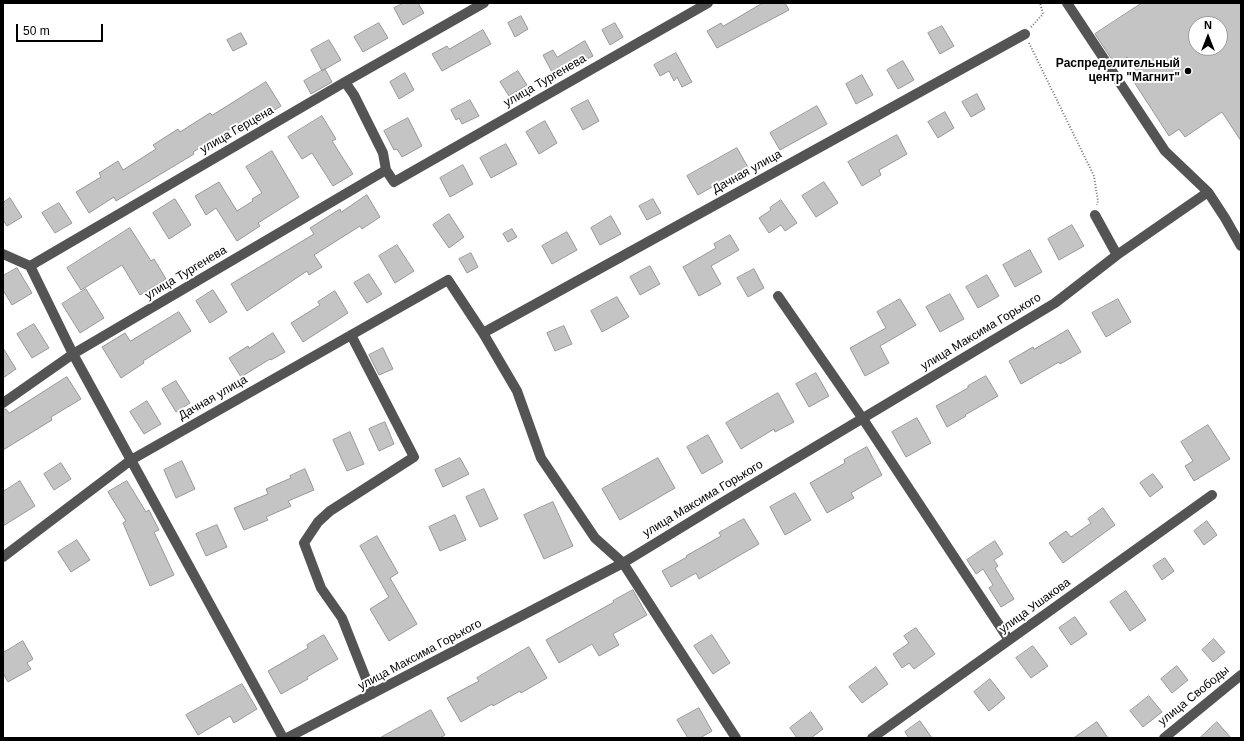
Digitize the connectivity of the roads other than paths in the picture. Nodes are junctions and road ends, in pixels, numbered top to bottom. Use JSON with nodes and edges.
{"nodes":[{"id":1,"x":484,"y":3,"type":"edge"},
{"id":2,"x":708,"y":3,"type":"edge"},
{"id":3,"x":1067,"y":3,"type":"edge"},
{"id":4,"x":1024,"y":34,"type":"road end"},
{"id":5,"x":345,"y":82,"type":"junction"},
{"id":6,"x":386,"y":170,"type":"junction"},
{"id":7,"x":1208,"y":192,"type":"junction"},
{"id":8,"x":1095,"y":215,"type":"road end"},
{"id":9,"x":1241,"y":246,"type":"edge"},
{"id":10,"x":3,"y":254,"type":"edge"},
{"id":11,"x":1117,"y":255,"type":"junction"},
{"id":12,"x":30,"y":266,"type":"junction"},
{"id":13,"x":778,"y":296,"type":"dead end"},
{"id":14,"x":483,"y":333,"type":"junction"},
{"id":15,"x":351,"y":335,"type":"junction"},
{"id":16,"x":73,"y":354,"type":"junction"},
{"id":17,"x":3,"y":403,"type":"edge"},
{"id":18,"x":863,"y":419,"type":"junction"},
{"id":19,"x":131,"y":460,"type":"junction"},
{"id":20,"x":1212,"y":495,"type":"dead end"},
{"id":21,"x":3,"y":557,"type":"edge"},
{"id":22,"x":623,"y":563,"type":"junction"},
{"id":23,"x":1009,"y":640,"type":"junction"},
{"id":24,"x":1241,"y":675,"type":"edge"},
{"id":25,"x":372,"y":694,"type":"junction"},
{"id":26,"x":283,"y":738,"type":"edge"},
{"id":27,"x":287,"y":738,"type":"edge"},
{"id":28,"x":736,"y":738,"type":"edge"},
{"id":29,"x":872,"y":738,"type":"edge"},
{"id":30,"x":1164,"y":738,"type":"edge"}],
"edges":[{"from":1,"to":5,"type":"street","name":"улица Герцена"},
{"from":2,"to":6,"type":"street","name":"улица Тургенева"},
{"from":3,"to":7,"type":"street"},
{"from":4,"to":14,"type":"street","name":"Дачная улица"},
{"from":5,"to":6,"type":"street"},
{"from":5,"to":12,"type":"street","name":"улица Герцена"},
{"from":6,"to":16,"type":"street","name":"улица Тургенева"},
{"from":7,"to":9,"type":"street"},
{"from":7,"to":11,"type":"street","name":"улица Максима Горького"},
{"from":8,"to":11,"type":"street"},
{"from":10,"to":12,"type":"street"},
{"from":11,"to":18,"type":"street","name":"улица Максима Горького"},
{"from":12,"to":16,"type":"street"},
{"from":13,"to":18,"type":"street"},
{"from":14,"to":15,"type":"street","name":"Дачная улица"},
{"from":14,"to":22,"type":"street"},
{"from":15,"to":19,"type":"street","name":"Дачная улица"},
{"from":15,"to":25,"type":"street"},
{"from":16,"to":17,"type":"street","name":"улица Тургенева"},
{"from":16,"to":19,"type":"street"},
{"from":18,"to":22,"type":"street","name":"улица Максима Горького"},
{"from":18,"to":23,"type":"street"},
{"from":19,"to":21,"type":"street","name":"Дачная улица"},
{"from":19,"to":26,"type":"street"},
{"from":20,"to":23,"type":"street","name":"улица Ушакова"},
{"from":22,"to":25,"type":"street","name":"улица Максима Горького"},
{"from":22,"to":28,"type":"street"},
{"from":23,"to":29,"type":"street","name":"улица Ушакова"},
{"from":24,"to":30,"type":"street","name":"улица Свободы"},
{"from":25,"to":27,"type":"street","name":"улица Максима Горького"}]}
